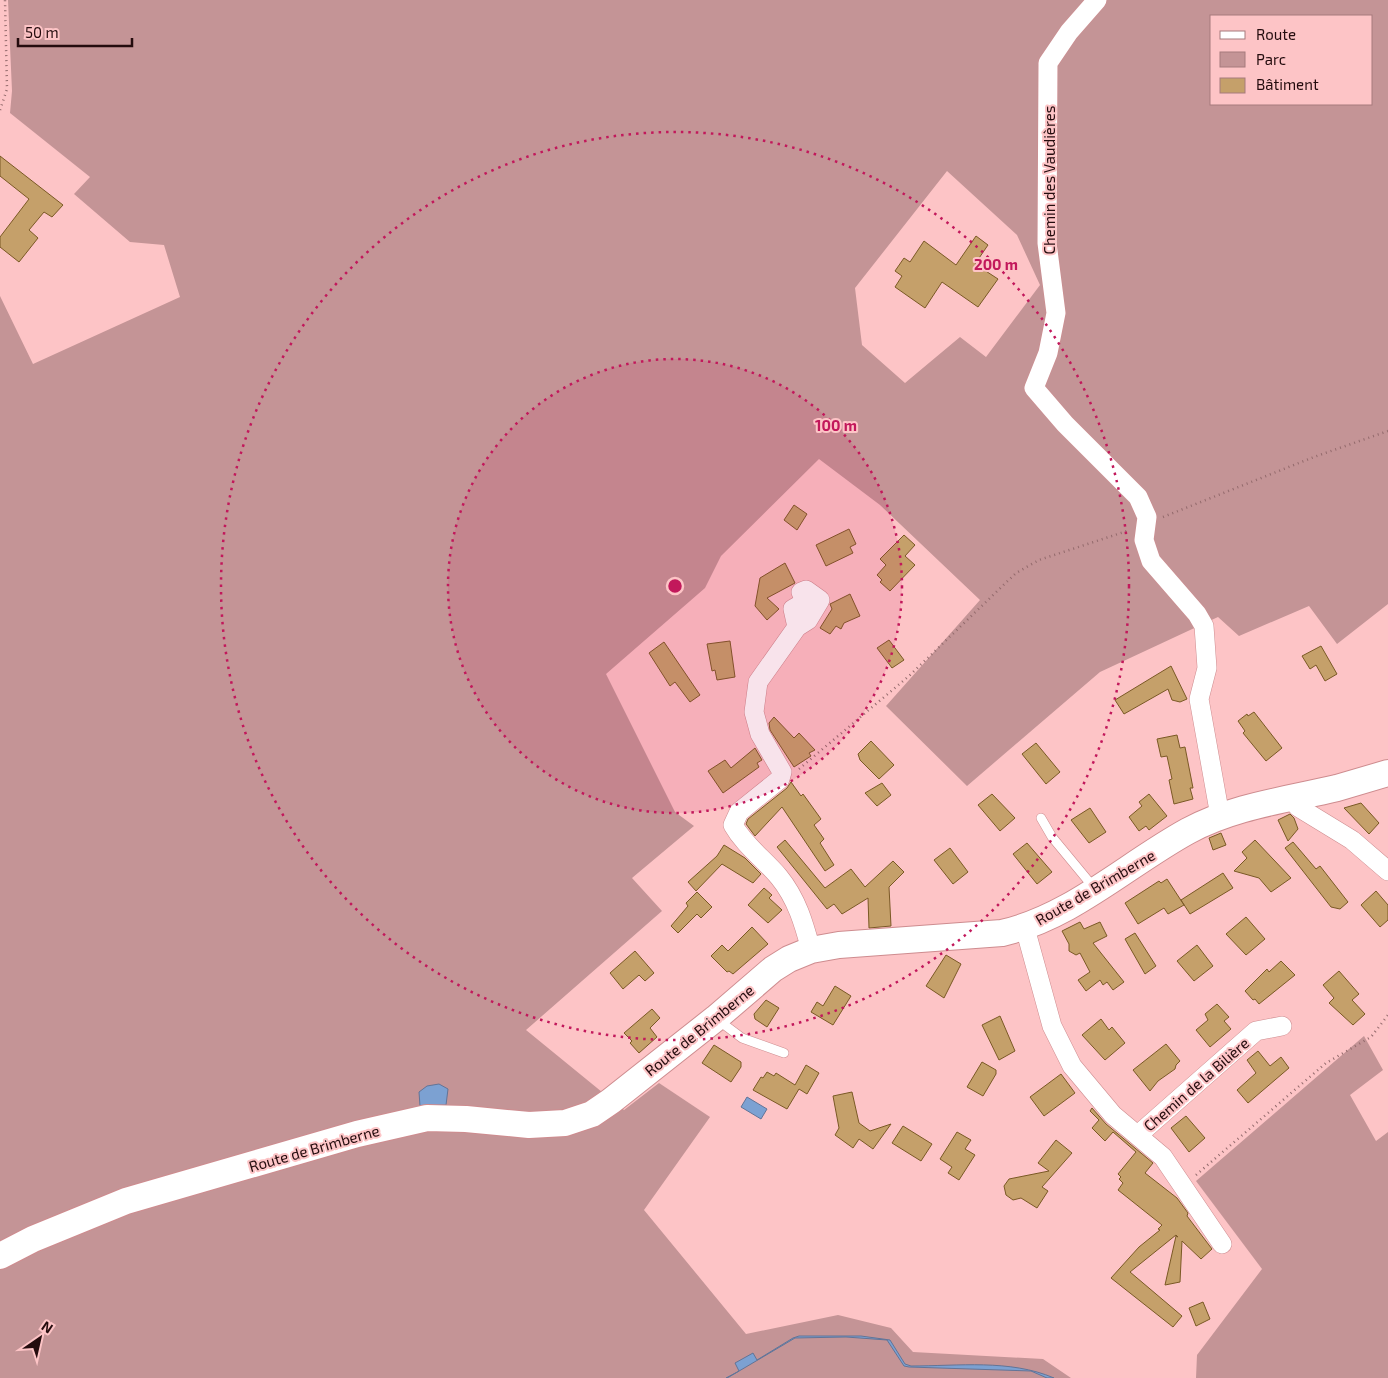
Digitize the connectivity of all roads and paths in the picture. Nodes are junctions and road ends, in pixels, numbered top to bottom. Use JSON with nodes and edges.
{"nodes":[{"id":1,"x":5,"y":0,"type":"edge"},
{"id":2,"x":1097,"y":0,"type":"edge"},
{"id":3,"x":0,"y":110,"type":"edge"},
{"id":4,"x":1388,"y":431,"type":"edge"},
{"id":5,"x":1146,"y":524,"type":"junction"},
{"id":6,"x":798,"y":627,"type":"dead end"},
{"id":7,"x":1388,"y":772,"type":"edge"},
{"id":8,"x":792,"y":775,"type":"dead end"},
{"id":9,"x":1292,"y":798,"type":"junction"},
{"id":10,"x":1220,"y":816,"type":"junction"},
{"id":11,"x":1041,"y":818,"type":"dead end"},
{"id":12,"x":1388,"y":871,"type":"edge"},
{"id":13,"x":1096,"y":889,"type":"junction"},
{"id":14,"x":1025,"y":928,"type":"junction"},
{"id":15,"x":811,"y":950,"type":"junction"},
{"id":16,"x":1388,"y":1015,"type":"edge"},
{"id":17,"x":716,"y":1018,"type":"junction"},
{"id":18,"x":1282,"y":1026,"type":"dead end"},
{"id":19,"x":784,"y":1053,"type":"dead end"},
{"id":20,"x":1138,"y":1135,"type":"junction"},
{"id":21,"x":1184,"y":1186,"type":"junction"},
{"id":22,"x":1222,"y":1244,"type":"dead end"},
{"id":23,"x":0,"y":1256,"type":"edge"}],
"edges":[{"from":1,"to":3,"type":"path"},
{"from":2,"to":5,"type":"street","name":"Chemin des Vaudières"},
{"from":4,"to":5,"type":"path"},
{"from":5,"to":8,"type":"path"},
{"from":5,"to":10,"type":"street","name":"Chemin des Vaudières"},
{"from":6,"to":15,"type":"street"},
{"from":7,"to":9,"type":"street","name":"Route de Brimberne"},
{"from":9,"to":10,"type":"street","name":"Route de Brimberne"},
{"from":9,"to":12,"type":"street"},
{"from":10,"to":13,"type":"street","name":"Route de Brimberne"},
{"from":11,"to":13,"type":"lane"},
{"from":13,"to":14,"type":"street","name":"Route de Brimberne"},
{"from":14,"to":15,"type":"street","name":"Route de Brimberne"},
{"from":14,"to":20,"type":"street","name":"Chemin de la Bilière"},
{"from":15,"to":17,"type":"street","name":"Route de Brimberne"},
{"from":16,"to":21,"type":"path"},
{"from":17,"to":19,"type":"lane"},
{"from":17,"to":23,"type":"street","name":"Route de Brimberne"},
{"from":18,"to":20,"type":"street","name":"Chemin de la Bilière"},
{"from":20,"to":21,"type":"street","name":"Chemin de la Bilière"},
{"from":21,"to":22,"type":"street","name":"Chemin de la Bilière"}]}
